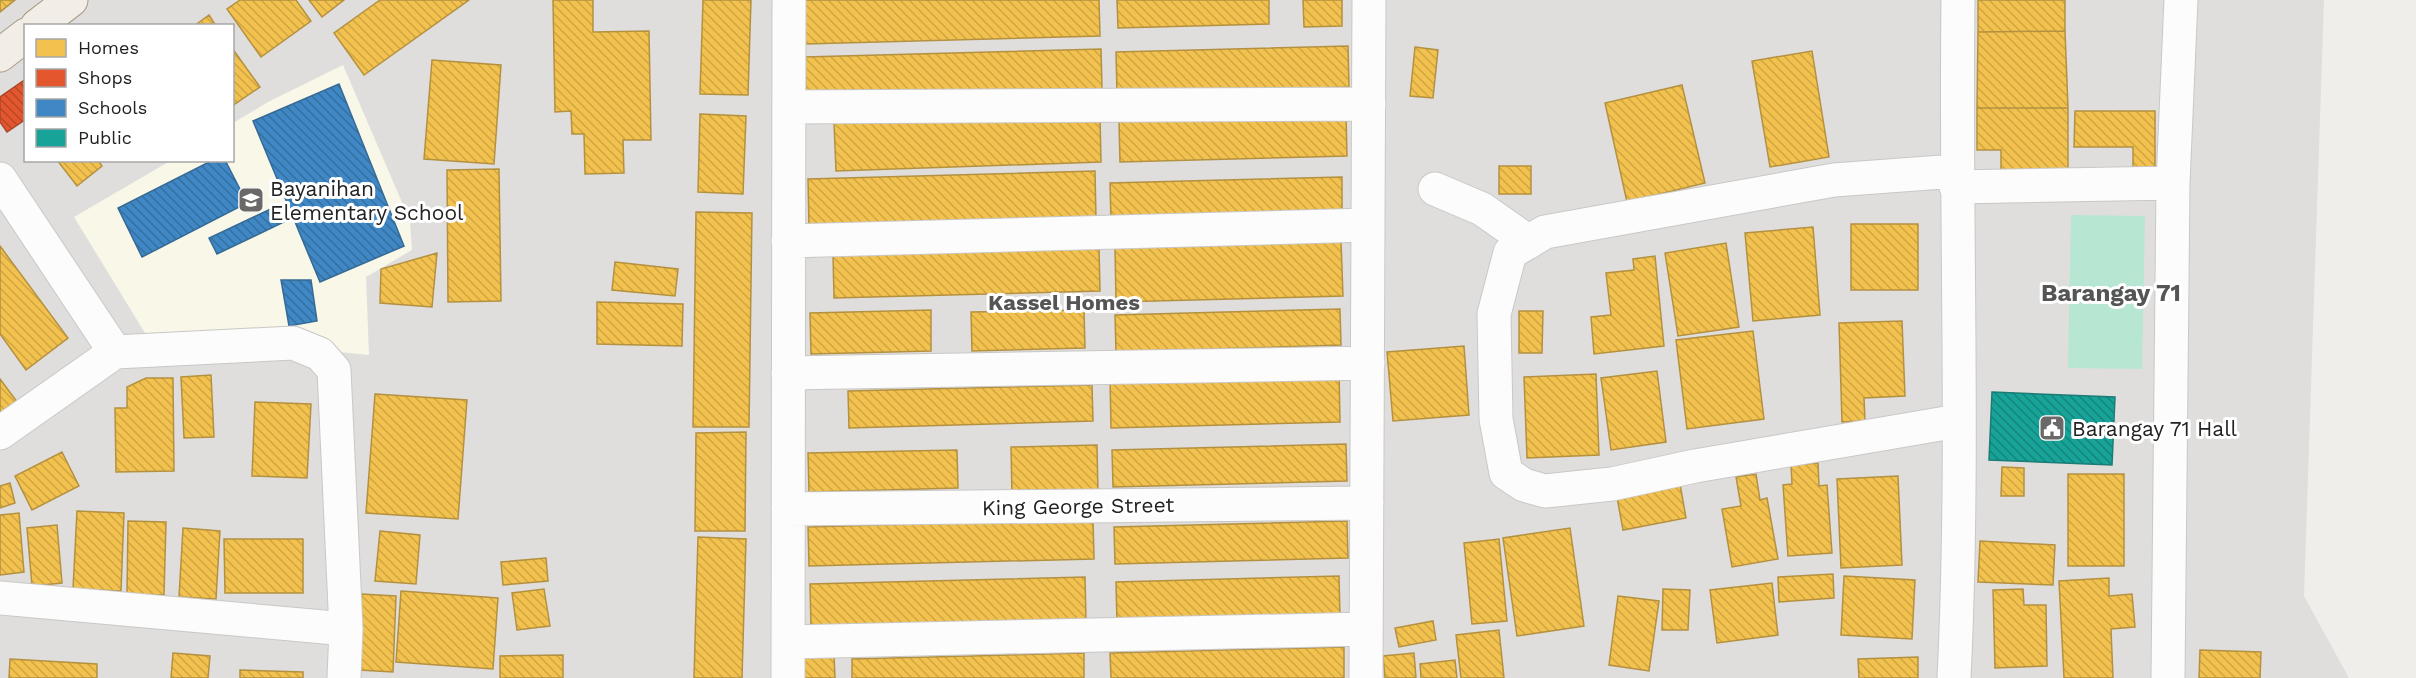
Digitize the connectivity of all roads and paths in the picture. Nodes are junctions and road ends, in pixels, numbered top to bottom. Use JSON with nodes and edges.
{"nodes":[{"id":1,"x":71,"y":0,"type":"edge"},
{"id":2,"x":789,"y":0,"type":"edge"},
{"id":3,"x":1369,"y":0,"type":"edge"},
{"id":4,"x":1958,"y":0,"type":"edge"},
{"id":5,"x":2181,"y":0,"type":"edge"},
{"id":6,"x":40,"y":24,"type":"edge"},
{"id":7,"x":24,"y":37,"type":"edge"},
{"id":8,"x":0,"y":55,"type":"edge"},
{"id":9,"x":1369,"y":104,"type":"junction"},
{"id":10,"x":789,"y":107,"type":"junction"},
{"id":11,"x":0,"y":179,"type":"edge"},
{"id":12,"x":1956,"y":179,"type":"junction"},
{"id":13,"x":2173,"y":183,"type":"junction"},
{"id":14,"x":1435,"y":189,"type":"dead end"},
{"id":15,"x":1368,"y":225,"type":"junction"},
{"id":16,"x":788,"y":241,"type":"junction"},
{"id":17,"x":1529,"y":242,"type":"junction"},
{"id":18,"x":115,"y":352,"type":"junction"},
{"id":19,"x":1368,"y":363,"type":"junction"},
{"id":20,"x":788,"y":373,"type":"junction"},
{"id":21,"x":1958,"y":421,"type":"junction"},
{"id":22,"x":0,"y":434,"type":"edge"},
{"id":23,"x":1367,"y":503,"type":"junction"},
{"id":24,"x":788,"y":509,"type":"junction"},
{"id":25,"x":0,"y":598,"type":"edge"},
{"id":26,"x":346,"y":629,"type":"junction"},
{"id":27,"x":1366,"y":629,"type":"junction"},
{"id":28,"x":788,"y":642,"type":"junction"},
{"id":29,"x":344,"y":678,"type":"edge"},
{"id":30,"x":788,"y":678,"type":"edge"},
{"id":31,"x":1366,"y":678,"type":"edge"},
{"id":32,"x":1954,"y":678,"type":"edge"},
{"id":33,"x":2168,"y":678,"type":"edge"}],
"edges":[{"from":1,"to":6,"type":"main road"},
{"from":2,"to":10,"type":"street"},
{"from":3,"to":9,"type":"street"},
{"from":4,"to":12,"type":"street"},
{"from":5,"to":13,"type":"street"},
{"from":7,"to":8,"type":"main road"},
{"from":9,"to":10,"type":"street"},
{"from":9,"to":15,"type":"street"},
{"from":10,"to":16,"type":"street"},
{"from":11,"to":18,"type":"street"},
{"from":12,"to":13,"type":"street"},
{"from":12,"to":17,"type":"street"},
{"from":12,"to":21,"type":"street"},
{"from":13,"to":33,"type":"street"},
{"from":14,"to":17,"type":"street"},
{"from":15,"to":16,"type":"street"},
{"from":15,"to":19,"type":"street"},
{"from":16,"to":20,"type":"street"},
{"from":17,"to":21,"type":"street"},
{"from":18,"to":22,"type":"street"},
{"from":18,"to":26,"type":"street"},
{"from":19,"to":20,"type":"street"},
{"from":19,"to":23,"type":"street"},
{"from":20,"to":24,"type":"street"},
{"from":21,"to":32,"type":"street"},
{"from":23,"to":24,"type":"street","name":"King George Street"},
{"from":23,"to":27,"type":"street"},
{"from":24,"to":28,"type":"street"},
{"from":25,"to":26,"type":"street"},
{"from":26,"to":29,"type":"street"},
{"from":27,"to":28,"type":"street"},
{"from":27,"to":31,"type":"street"},
{"from":28,"to":30,"type":"street"}]}
